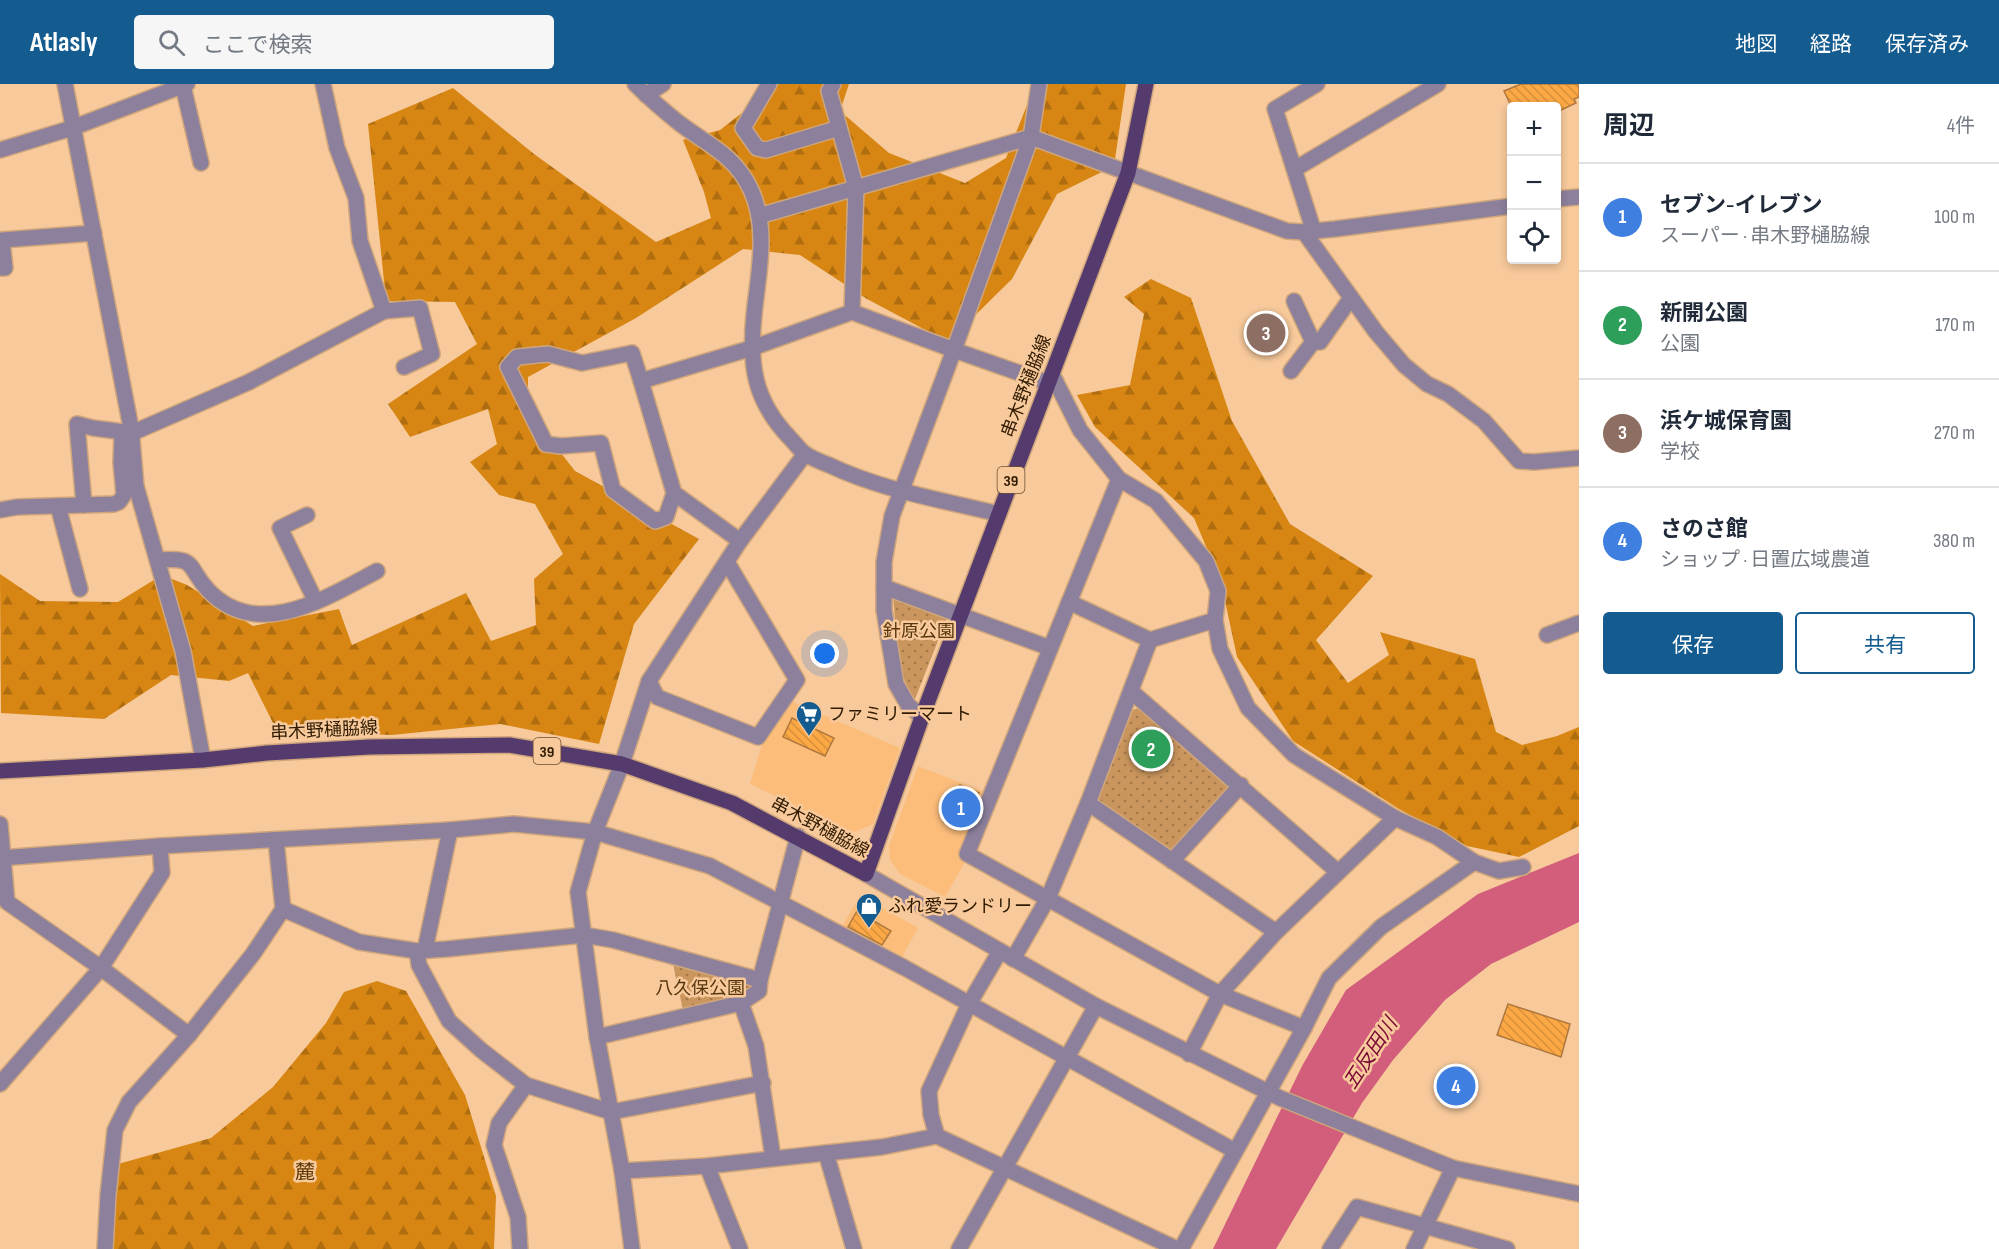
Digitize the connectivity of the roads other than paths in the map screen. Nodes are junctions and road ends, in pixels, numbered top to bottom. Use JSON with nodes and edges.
{"nodes":[{"id":1,"x":64,"y":84,"type":"edge"},
{"id":2,"x":323,"y":84,"type":"edge"},
{"id":3,"x":663,"y":84,"type":"edge"},
{"id":4,"x":770,"y":84,"type":"edge"},
{"id":5,"x":833,"y":84,"type":"edge"},
{"id":6,"x":1039,"y":84,"type":"edge"},
{"id":7,"x":1146,"y":84,"type":"edge"},
{"id":8,"x":1317,"y":84,"type":"edge"},
{"id":9,"x":1438,"y":84,"type":"edge"},
{"id":10,"x":185,"y":85,"type":"edge"},
{"id":11,"x":640,"y":90,"type":"edge"},
{"id":12,"x":72,"y":128,"type":"junction"},
{"id":13,"x":839,"y":128,"type":"junction"},
{"id":14,"x":1031,"y":137,"type":"junction"},
{"id":15,"x":0,"y":150,"type":"edge"},
{"id":16,"x":201,"y":163,"type":"dead end"},
{"id":17,"x":1295,"y":169,"type":"junction"},
{"id":18,"x":1128,"y":174,"type":"junction"},
{"id":19,"x":856,"y":188,"type":"junction"},
{"id":20,"x":1579,"y":197,"type":"edge"},
{"id":21,"x":1561,"y":199,"type":"edge"},
{"id":22,"x":1507,"y":207,"type":"edge"},
{"id":23,"x":759,"y":216,"type":"junction"},
{"id":24,"x":1309,"y":232,"type":"junction"},
{"id":25,"x":94,"y":233,"type":"junction"},
{"id":26,"x":0,"y":268,"type":"edge"},
{"id":27,"x":1352,"y":298,"type":"junction"},
{"id":28,"x":1294,"y":301,"type":"dead end"},
{"id":29,"x":384,"y":311,"type":"junction"},
{"id":30,"x":852,"y":312,"type":"junction"},
{"id":31,"x":1313,"y":342,"type":"junction"},
{"id":32,"x":752,"y":348,"type":"junction"},
{"id":33,"x":954,"y":350,"type":"junction"},
{"id":34,"x":404,"y":367,"type":"dead end"},
{"id":35,"x":1291,"y":371,"type":"dead end"},
{"id":36,"x":1050,"y":379,"type":"junction"},
{"id":37,"x":641,"y":381,"type":"junction"},
{"id":38,"x":127,"y":432,"type":"junction"},
{"id":39,"x":805,"y":454,"type":"junction"},
{"id":40,"x":1579,"y":458,"type":"edge"},
{"id":41,"x":1119,"y":479,"type":"junction"},
{"id":42,"x":902,"y":490,"type":"junction"},
{"id":43,"x":674,"y":493,"type":"junction"},
{"id":44,"x":84,"y":505,"type":"junction"},
{"id":45,"x":58,"y":506,"type":"junction"},
{"id":46,"x":0,"y":510,"type":"edge"},
{"id":47,"x":999,"y":514,"type":"junction"},
{"id":48,"x":307,"y":515,"type":"dead end"},
{"id":49,"x":741,"y":541,"type":"junction"},
{"id":50,"x":158,"y":560,"type":"junction"},
{"id":51,"x":727,"y":562,"type":"junction"},
{"id":52,"x":377,"y":571,"type":"dead end"},
{"id":53,"x":884,"y":586,"type":"junction"},
{"id":54,"x":80,"y":589,"type":"dead end"},
{"id":55,"x":316,"y":602,"type":"junction"},
{"id":56,"x":1069,"y":602,"type":"junction"},
{"id":57,"x":961,"y":615,"type":"junction"},
{"id":58,"x":1215,"y":620,"type":"junction"},
{"id":59,"x":1579,"y":623,"type":"edge"},
{"id":60,"x":1547,"y":635,"type":"dead end"},
{"id":61,"x":1150,"y":640,"type":"junction"},
{"id":62,"x":1050,"y":648,"type":"junction"},
{"id":63,"x":649,"y":681,"type":"junction"},
{"id":64,"x":1132,"y":692,"type":"junction"},
{"id":65,"x":922,"y":717,"type":"junction"},
{"id":66,"x":203,"y":760,"type":"junction"},
{"id":67,"x":622,"y":764,"type":"junction"},
{"id":68,"x":0,"y":771,"type":"edge"},
{"id":69,"x":1241,"y":785,"type":"junction"},
{"id":70,"x":1088,"y":803,"type":"junction"},
{"id":71,"x":1395,"y":818,"type":"junction"},
{"id":72,"x":0,"y":824,"type":"edge"},
{"id":73,"x":450,"y":830,"type":"junction"},
{"id":74,"x":595,"y":832,"type":"junction"},
{"id":75,"x":798,"y":836,"type":"junction"},
{"id":76,"x":276,"y":840,"type":"junction"},
{"id":77,"x":160,"y":846,"type":"junction"},
{"id":78,"x":2,"y":858,"type":"edge"},
{"id":79,"x":1172,"y":861,"type":"junction"},
{"id":80,"x":1474,"y":862,"type":"junction"},
{"id":81,"x":1523,"y":867,"type":"dead end"},
{"id":82,"x":1338,"y":872,"type":"junction"},
{"id":83,"x":866,"y":874,"type":"junction"},
{"id":84,"x":1048,"y":898,"type":"junction"},
{"id":85,"x":780,"y":903,"type":"junction"},
{"id":86,"x":4,"y":906,"type":"edge"},
{"id":87,"x":283,"y":909,"type":"junction"},
{"id":88,"x":1276,"y":932,"type":"junction"},
{"id":89,"x":584,"y":935,"type":"junction"},
{"id":90,"x":421,"y":950,"type":"junction"},
{"id":91,"x":1006,"y":955,"type":"junction"},
{"id":92,"x":101,"y":968,"type":"junction"},
{"id":93,"x":760,"y":980,"type":"junction"},
{"id":94,"x":1220,"y":994,"type":"junction"},
{"id":95,"x":741,"y":1003,"type":"junction"},
{"id":96,"x":969,"y":1004,"type":"junction"},
{"id":97,"x":1096,"y":1006,"type":"junction"},
{"id":98,"x":1304,"y":1028,"type":"junction"},
{"id":99,"x":189,"y":1035,"type":"junction"},
{"id":100,"x":597,"y":1037,"type":"junction"},
{"id":101,"x":1189,"y":1054,"type":"junction"},
{"id":102,"x":1066,"y":1058,"type":"junction"},
{"id":103,"x":763,"y":1083,"type":"junction"},
{"id":104,"x":0,"y":1084,"type":"edge"},
{"id":105,"x":526,"y":1085,"type":"junction"},
{"id":106,"x":1274,"y":1095,"type":"junction"},
{"id":107,"x":611,"y":1112,"type":"junction"},
{"id":108,"x":937,"y":1136,"type":"junction"},
{"id":109,"x":1234,"y":1151,"type":"junction"},
{"id":110,"x":826,"y":1153,"type":"junction"},
{"id":111,"x":773,"y":1158,"type":"junction"},
{"id":112,"x":706,"y":1166,"type":"junction"},
{"id":113,"x":1005,"y":1167,"type":"junction"},
{"id":114,"x":1453,"y":1168,"type":"junction"},
{"id":115,"x":622,"y":1171,"type":"junction"},
{"id":116,"x":1579,"y":1194,"type":"edge"},
{"id":117,"x":1425,"y":1226,"type":"junction"},
{"id":118,"x":1148,"y":1243,"type":"edge"},
{"id":119,"x":105,"y":1249,"type":"edge"},
{"id":120,"x":520,"y":1249,"type":"edge"},
{"id":121,"x":632,"y":1249,"type":"edge"},
{"id":122,"x":740,"y":1249,"type":"edge"},
{"id":123,"x":854,"y":1249,"type":"edge"},
{"id":124,"x":959,"y":1249,"type":"edge"},
{"id":125,"x":1179,"y":1249,"type":"edge"},
{"id":126,"x":1330,"y":1249,"type":"edge"},
{"id":127,"x":1414,"y":1249,"type":"edge"},
{"id":128,"x":1507,"y":1249,"type":"edge"}],
"edges":[{"from":1,"to":12,"type":"street"},
{"from":2,"to":29,"type":"street"},
{"from":3,"to":11,"type":"street"},
{"from":4,"to":13,"type":"street"},
{"from":5,"to":13,"type":"street"},
{"from":6,"to":14,"type":"street"},
{"from":7,"to":18,"type":"main road","name":"串木野樋脇線","number":"39"},
{"from":8,"to":17,"type":"street"},
{"from":9,"to":17,"type":"street"},
{"from":10,"to":12,"type":"street"},
{"from":10,"to":16,"type":"street"},
{"from":11,"to":23,"type":"street"},
{"from":12,"to":15,"type":"street"},
{"from":12,"to":25,"type":"street"},
{"from":13,"to":19,"type":"street"},
{"from":14,"to":18,"type":"street"},
{"from":14,"to":19,"type":"street"},
{"from":14,"to":33,"type":"street"},
{"from":17,"to":24,"type":"street"},
{"from":18,"to":24,"type":"street"},
{"from":18,"to":36,"type":"main road","name":"串木野樋脇線","number":"39"},
{"from":19,"to":23,"type":"street"},
{"from":19,"to":30,"type":"street"},
{"from":20,"to":21,"type":"street"},
{"from":22,"to":24,"type":"street"},
{"from":23,"to":32,"type":"street"},
{"from":24,"to":27,"type":"street"},
{"from":25,"to":26,"type":"street"},
{"from":25,"to":38,"type":"street"},
{"from":27,"to":31,"type":"street"},
{"from":27,"to":40,"type":"street"},
{"from":28,"to":31,"type":"street"},
{"from":29,"to":34,"type":"street"},
{"from":29,"to":38,"type":"street"},
{"from":30,"to":32,"type":"street"},
{"from":30,"to":33,"type":"street"},
{"from":31,"to":35,"type":"street"},
{"from":32,"to":37,"type":"street"},
{"from":32,"to":39,"type":"street"},
{"from":33,"to":36,"type":"street"},
{"from":33,"to":42,"type":"street"},
{"from":36,"to":41,"type":"street"},
{"from":36,"to":47,"type":"main road","name":"串木野樋脇線","number":"39"},
{"from":37,"to":43,"type":"street"},
{"from":37,"to":43,"type":"street"},
{"from":38,"to":44,"type":"street"},
{"from":38,"to":44,"type":"street"},
{"from":38,"to":50,"type":"street"},
{"from":39,"to":42,"type":"street"},
{"from":39,"to":49,"type":"street"},
{"from":41,"to":56,"type":"street"},
{"from":41,"to":58,"type":"street"},
{"from":42,"to":47,"type":"street"},
{"from":42,"to":53,"type":"street"},
{"from":43,"to":49,"type":"street"},
{"from":44,"to":45,"type":"street"},
{"from":45,"to":46,"type":"street"},
{"from":45,"to":54,"type":"street"},
{"from":47,"to":57,"type":"main road","name":"串木野樋脇線","number":"39"},
{"from":48,"to":55,"type":"street"},
{"from":49,"to":51,"type":"street"},
{"from":50,"to":55,"type":"street"},
{"from":50,"to":66,"type":"street"},
{"from":51,"to":63,"type":"street"},
{"from":51,"to":63,"type":"street"},
{"from":52,"to":55,"type":"street"},
{"from":53,"to":57,"type":"street"},
{"from":53,"to":65,"type":"street"},
{"from":56,"to":61,"type":"street"},
{"from":56,"to":62,"type":"street"},
{"from":57,"to":62,"type":"street"},
{"from":57,"to":65,"type":"main road","name":"串木野樋脇線","number":"39"},
{"from":58,"to":61,"type":"street"},
{"from":58,"to":71,"type":"street"},
{"from":59,"to":60,"type":"street"},
{"from":61,"to":64,"type":"street"},
{"from":62,"to":84,"type":"street"},
{"from":63,"to":67,"type":"street"},
{"from":64,"to":69,"type":"street"},
{"from":64,"to":70,"type":"street"},
{"from":65,"to":83,"type":"main road","name":"串木野樋脇線","number":"39"},
{"from":66,"to":67,"type":"main road","name":"串木野樋脇線","number":"39"},
{"from":66,"to":68,"type":"main road","name":"串木野樋脇線","number":"39"},
{"from":67,"to":74,"type":"street"},
{"from":67,"to":75,"type":"main road","name":"串木野樋脇線","number":"39"},
{"from":69,"to":79,"type":"street"},
{"from":69,"to":82,"type":"street"},
{"from":70,"to":79,"type":"street"},
{"from":70,"to":84,"type":"street"},
{"from":71,"to":80,"type":"street"},
{"from":71,"to":82,"type":"street"},
{"from":72,"to":78,"type":"street"},
{"from":73,"to":74,"type":"street"},
{"from":73,"to":76,"type":"street"},
{"from":73,"to":90,"type":"street"},
{"from":74,"to":85,"type":"street"},
{"from":74,"to":89,"type":"street"},
{"from":75,"to":83,"type":"main road","name":"串木野樋脇線","number":"39"},
{"from":75,"to":85,"type":"street"},
{"from":76,"to":77,"type":"street"},
{"from":76,"to":87,"type":"street"},
{"from":77,"to":78,"type":"street"},
{"from":77,"to":92,"type":"street"},
{"from":78,"to":86,"type":"street"},
{"from":79,"to":88,"type":"street"},
{"from":80,"to":81,"type":"street"},
{"from":80,"to":98,"type":"street"},
{"from":82,"to":88,"type":"street"},
{"from":83,"to":91,"type":"street"},
{"from":84,"to":91,"type":"street"},
{"from":84,"to":94,"type":"street"},
{"from":85,"to":93,"type":"street"},
{"from":85,"to":96,"type":"street"},
{"from":86,"to":92,"type":"street"},
{"from":87,"to":90,"type":"street"},
{"from":87,"to":99,"type":"street"},
{"from":88,"to":94,"type":"street"},
{"from":89,"to":90,"type":"street"},
{"from":89,"to":93,"type":"street"},
{"from":89,"to":100,"type":"street"},
{"from":90,"to":105,"type":"street"},
{"from":91,"to":96,"type":"street"},
{"from":91,"to":97,"type":"street"},
{"from":92,"to":99,"type":"street"},
{"from":92,"to":104,"type":"street"},
{"from":93,"to":95,"type":"street"},
{"from":94,"to":98,"type":"street"},
{"from":94,"to":101,"type":"street"},
{"from":95,"to":100,"type":"street"},
{"from":95,"to":103,"type":"street"},
{"from":96,"to":102,"type":"street"},
{"from":96,"to":108,"type":"street"},
{"from":97,"to":101,"type":"street"},
{"from":97,"to":102,"type":"street"},
{"from":98,"to":106,"type":"street"},
{"from":99,"to":119,"type":"street"},
{"from":100,"to":107,"type":"street"},
{"from":101,"to":106,"type":"street"},
{"from":102,"to":109,"type":"street"},
{"from":102,"to":113,"type":"street"},
{"from":103,"to":107,"type":"street"},
{"from":103,"to":111,"type":"street"},
{"from":105,"to":107,"type":"street"},
{"from":105,"to":120,"type":"street"},
{"from":106,"to":109,"type":"street"},
{"from":106,"to":114,"type":"street"},
{"from":107,"to":115,"type":"street"},
{"from":108,"to":110,"type":"street"},
{"from":108,"to":113,"type":"street"},
{"from":109,"to":125,"type":"street"},
{"from":110,"to":111,"type":"street"},
{"from":110,"to":123,"type":"street"},
{"from":111,"to":112,"type":"street"},
{"from":112,"to":115,"type":"street"},
{"from":112,"to":122,"type":"street"},
{"from":113,"to":118,"type":"street"},
{"from":113,"to":124,"type":"street"},
{"from":114,"to":116,"type":"street"},
{"from":114,"to":117,"type":"street"},
{"from":115,"to":121,"type":"street"},
{"from":117,"to":126,"type":"street"},
{"from":117,"to":127,"type":"street"},
{"from":117,"to":128,"type":"street"},
{"from":118,"to":125,"type":"street"}]}
